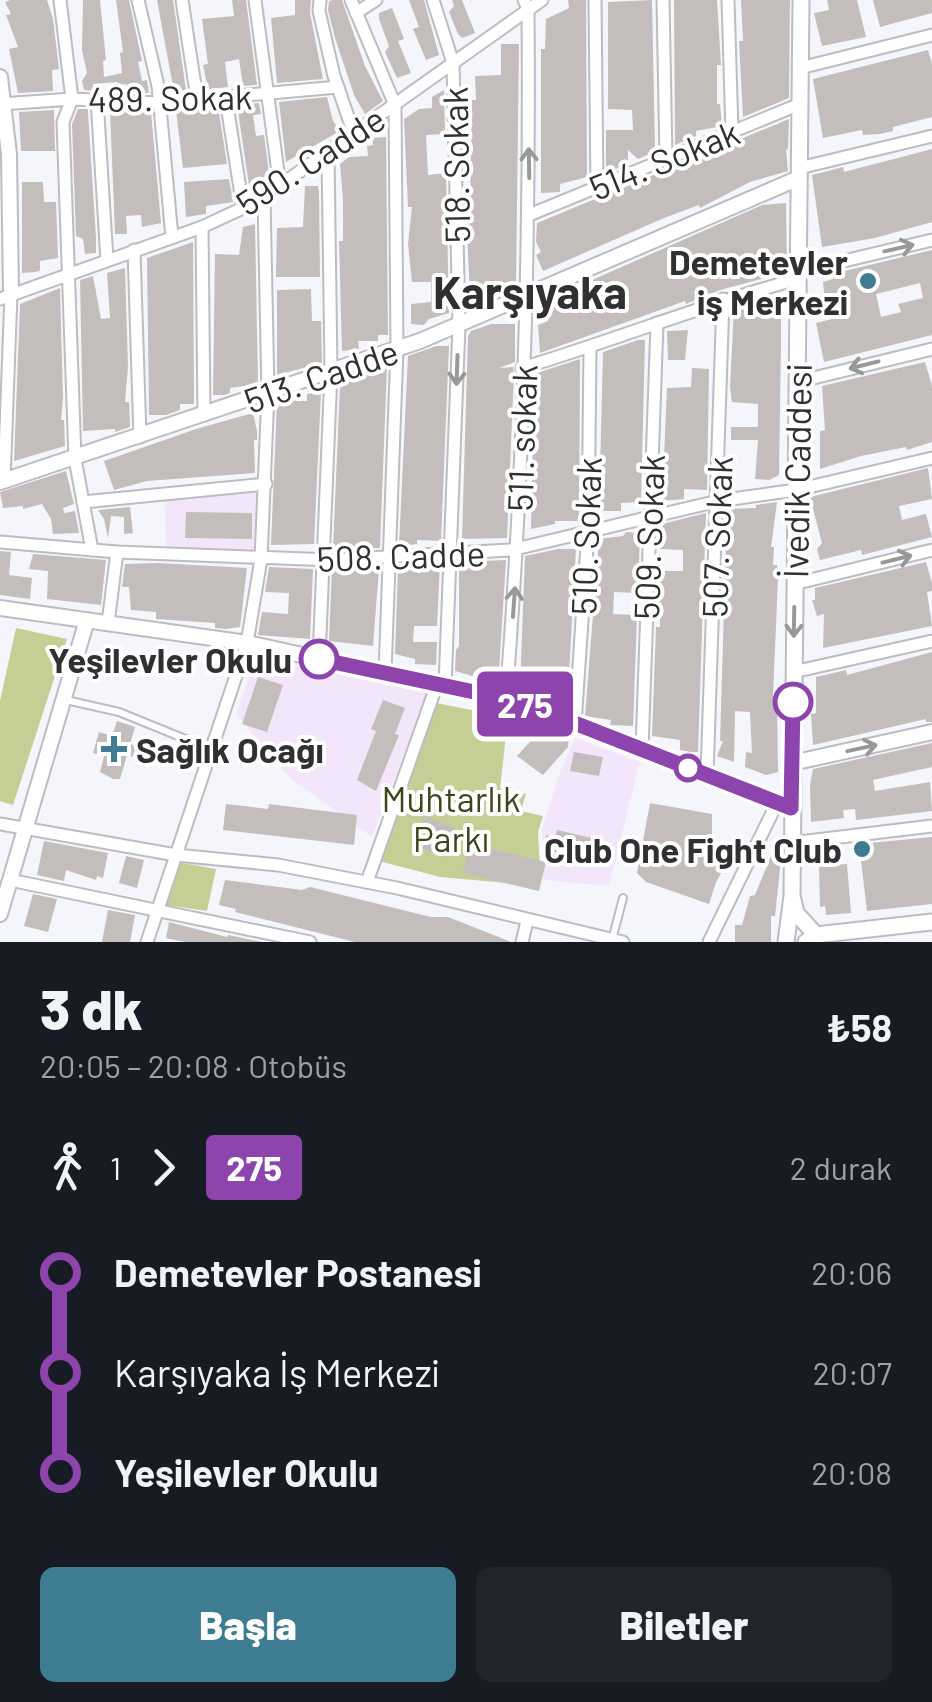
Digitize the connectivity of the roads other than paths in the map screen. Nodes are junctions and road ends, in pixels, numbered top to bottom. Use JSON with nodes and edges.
{"nodes":[{"id":1,"x":60,"y":0,"type":"edge"},
{"id":2,"x":138,"y":0,"type":"edge"},
{"id":3,"x":182,"y":0,"type":"edge"},
{"id":4,"x":254,"y":0,"type":"edge"},
{"id":5,"x":320,"y":0,"type":"edge"},
{"id":6,"x":351,"y":0,"type":"edge"},
{"id":7,"x":376,"y":0,"type":"edge"},
{"id":8,"x":433,"y":0,"type":"edge"},
{"id":9,"x":542,"y":0,"type":"edge"},
{"id":10,"x":595,"y":0,"type":"edge"},
{"id":11,"x":663,"y":0,"type":"edge"},
{"id":12,"x":728,"y":0,"type":"edge"},
{"id":13,"x":801,"y":0,"type":"edge"},
{"id":14,"x":526,"y":5,"type":"edge"},
{"id":15,"x":356,"y":13,"type":"junction"},
{"id":16,"x":932,"y":36,"type":"edge"},
{"id":17,"x":453,"y":63,"type":"junction"},
{"id":18,"x":800,"y":68,"type":"junction"},
{"id":19,"x":0,"y":77,"type":"edge"},
{"id":20,"x":338,"y":87,"type":"junction"},
{"id":21,"x":268,"y":95,"type":"junction"},
{"id":22,"x":72,"y":99,"type":"junction"},
{"id":23,"x":197,"y":99,"type":"junction"},
{"id":24,"x":226,"y":99,"type":"junction"},
{"id":25,"x":97,"y":100,"type":"junction"},
{"id":26,"x":159,"y":103,"type":"junction"},
{"id":27,"x":2,"y":104,"type":"edge"},
{"id":28,"x":395,"y":104,"type":"junction"},
{"id":29,"x":800,"y":104,"type":"junction"},
{"id":30,"x":732,"y":132,"type":"junction"},
{"id":31,"x":354,"y":134,"type":"junction"},
{"id":32,"x":932,"y":136,"type":"edge"},
{"id":33,"x":328,"y":153,"type":"junction"},
{"id":34,"x":4,"y":155,"type":"edge"},
{"id":35,"x":666,"y":159,"type":"junction"},
{"id":36,"x":799,"y":173,"type":"junction"},
{"id":37,"x":280,"y":186,"type":"junction"},
{"id":38,"x":597,"y":187,"type":"junction"},
{"id":39,"x":264,"y":197,"type":"junction"},
{"id":40,"x":243,"y":208,"type":"junction"},
{"id":41,"x":529,"y":215,"type":"junction"},
{"id":42,"x":202,"y":227,"type":"junction"},
{"id":43,"x":172,"y":237,"type":"junction"},
{"id":44,"x":932,"y":240,"type":"edge"},
{"id":45,"x":134,"y":250,"type":"junction"},
{"id":46,"x":107,"y":260,"type":"junction"},
{"id":47,"x":70,"y":273,"type":"junction"},
{"id":48,"x":798,"y":275,"type":"junction"},
{"id":49,"x":6,"y":296,"type":"edge"},
{"id":50,"x":526,"y":296,"type":"junction"},
{"id":51,"x":723,"y":299,"type":"junction"},
{"id":52,"x":657,"y":323,"type":"junction"},
{"id":53,"x":458,"y":324,"type":"junction"},
{"id":54,"x":590,"y":348,"type":"junction"},
{"id":55,"x":397,"y":349,"type":"junction"},
{"id":56,"x":932,"y":349,"type":"edge"},
{"id":57,"x":522,"y":368,"type":"junction"},
{"id":58,"x":331,"y":372,"type":"junction"},
{"id":59,"x":797,"y":382,"type":"junction"},
{"id":60,"x":268,"y":393,"type":"junction"},
{"id":61,"x":204,"y":415,"type":"junction"},
{"id":62,"x":140,"y":437,"type":"junction"},
{"id":63,"x":932,"y":458,"type":"edge"},
{"id":64,"x":75,"y":459,"type":"junction"},
{"id":65,"x":2,"y":482,"type":"edge"},
{"id":66,"x":266,"y":484,"type":"junction"},
{"id":67,"x":796,"y":490,"type":"junction"},
{"id":68,"x":718,"y":501,"type":"junction"},
{"id":69,"x":83,"y":502,"type":"junction"},
{"id":70,"x":648,"y":517,"type":"junction"},
{"id":71,"x":588,"y":532,"type":"junction"},
{"id":72,"x":0,"y":542,"type":"edge"},
{"id":73,"x":518,"y":548,"type":"junction"},
{"id":74,"x":92,"y":550,"type":"junction"},
{"id":75,"x":932,"y":550,"type":"edge"},
{"id":76,"x":117,"y":552,"type":"junction"},
{"id":77,"x":450,"y":555,"type":"junction"},
{"id":78,"x":390,"y":558,"type":"junction"},
{"id":79,"x":262,"y":559,"type":"junction"},
{"id":80,"x":324,"y":560,"type":"junction"},
{"id":81,"x":794,"y":584,"type":"junction"},
{"id":82,"x":0,"y":608,"type":"edge"},
{"id":83,"x":87,"y":620,"type":"junction"},
{"id":84,"x":108,"y":623,"type":"junction"},
{"id":85,"x":932,"y":640,"type":"edge"},
{"id":86,"x":246,"y":643,"type":"junction"},
{"id":87,"x":319,"y":659,"type":"junction"},
{"id":88,"x":793,"y":672,"type":"junction"},
{"id":89,"x":385,"y":673,"type":"junction"},
{"id":90,"x":441,"y":685,"type":"junction"},
{"id":91,"x":64,"y":699,"type":"junction"},
{"id":92,"x":506,"y":699,"type":"junction"},
{"id":93,"x":575,"y":724,"type":"junction"},
{"id":94,"x":932,"y":732,"type":"edge"},
{"id":95,"x":211,"y":750,"type":"junction"},
{"id":96,"x":642,"y":750,"type":"junction"},
{"id":97,"x":792,"y":763,"type":"junction"},
{"id":98,"x":707,"y":775,"type":"junction"},
{"id":99,"x":784,"y":805,"type":"junction"},
{"id":100,"x":0,"y":824,"type":"edge"},
{"id":101,"x":932,"y":826,"type":"edge"},
{"id":102,"x":25,"y":830,"type":"junction"},
{"id":103,"x":791,"y":842,"type":"junction"},
{"id":104,"x":176,"y":855,"type":"junction"},
{"id":105,"x":10,"y":880,"type":"junction"},
{"id":106,"x":367,"y":882,"type":"junction"},
{"id":107,"x":792,"y":896,"type":"junction"},
{"id":108,"x":623,"y":898,"type":"dead end"},
{"id":109,"x":157,"y":908,"type":"junction"},
{"id":110,"x":0,"y":914,"type":"edge"},
{"id":111,"x":527,"y":921,"type":"junction"},
{"id":112,"x":932,"y":922,"type":"edge"},
{"id":113,"x":909,"y":924,"type":"junction"},
{"id":114,"x":813,"y":940,"type":"edge"},
{"id":115,"x":618,"y":941,"type":"edge"},
{"id":116,"x":146,"y":942,"type":"edge"},
{"id":117,"x":310,"y":942,"type":"edge"},
{"id":118,"x":522,"y":942,"type":"edge"},
{"id":119,"x":709,"y":942,"type":"edge"},
{"id":120,"x":786,"y":942,"type":"edge"},
{"id":121,"x":910,"y":942,"type":"edge"}],
"edges":[{"from":1,"to":22,"type":"street"},
{"from":2,"to":26,"type":"street"},
{"from":3,"to":23,"type":"street"},
{"from":4,"to":21,"type":"street"},
{"from":5,"to":20,"type":"street"},
{"from":6,"to":15,"type":"street"},
{"from":7,"to":15,"type":"street"},
{"from":8,"to":17,"type":"street","name":"518. Sokak"},
{"from":9,"to":14,"type":"street","name":"590. Cadde"},
{"from":10,"to":38,"type":"street"},
{"from":11,"to":35,"type":"street"},
{"from":12,"to":30,"type":"street"},
{"from":13,"to":18,"type":"main road","name":"İvedik Caddesi"},
{"from":14,"to":17,"type":"street","name":"590. Cadde"},
{"from":41,"to":14,"type":"street","one_way":true},
{"from":15,"to":28,"type":"street"},
{"from":16,"to":18,"type":"street"},
{"from":17,"to":28,"type":"street","name":"590. Cadde"},
{"from":17,"to":53,"type":"street","name":"518. Sokak"},
{"from":18,"to":29,"type":"main road","name":"İvedik Caddesi"},
{"from":19,"to":27,"type":"street"},
{"from":20,"to":21,"type":"street","name":"489. Sokak"},
{"from":20,"to":31,"type":"street"},
{"from":21,"to":24,"type":"street","name":"489. Sokak"},
{"from":21,"to":37,"type":"street"},
{"from":22,"to":25,"type":"street","name":"489. Sokak"},
{"from":22,"to":27,"type":"street","name":"489. Sokak"},
{"from":22,"to":47,"type":"street"},
{"from":23,"to":24,"type":"street","name":"489. Sokak"},
{"from":23,"to":26,"type":"street","name":"489. Sokak"},
{"from":24,"to":40,"type":"street"},
{"from":25,"to":26,"type":"street","name":"489. Sokak"},
{"from":25,"to":46,"type":"street"},
{"from":26,"to":43,"type":"street"},
{"from":27,"to":34,"type":"street"},
{"from":28,"to":31,"type":"street","name":"590. Cadde"},
{"from":28,"to":55,"type":"street"},
{"from":29,"to":30,"type":"street","name":"514. Sokak"},
{"from":29,"to":36,"type":"main road","name":"İvedik Caddesi"},
{"from":30,"to":35,"type":"street","name":"514. Sokak"},
{"from":31,"to":33,"type":"street","name":"590. Cadde"},
{"from":32,"to":36,"type":"street"},
{"from":33,"to":37,"type":"street","name":"590. Cadde"},
{"from":33,"to":58,"type":"street"},
{"from":34,"to":49,"type":"street"},
{"from":35,"to":38,"type":"street","name":"514. Sokak"},
{"from":36,"to":48,"type":"main road","name":"İvedik Caddesi"},
{"from":36,"to":50,"type":"street","name":"513. Cadde"},
{"from":37,"to":39,"type":"street","name":"590. Cadde"},
{"from":38,"to":41,"type":"street","name":"514. Sokak"},
{"from":39,"to":40,"type":"street","name":"590. Cadde"},
{"from":39,"to":60,"type":"street"},
{"from":40,"to":42,"type":"street","name":"590. Cadde"},
{"from":41,"to":50,"type":"street"},
{"from":42,"to":43,"type":"street","name":"590. Cadde"},
{"from":42,"to":61,"type":"street"},
{"from":43,"to":45,"type":"street","name":"590. Cadde"},
{"from":48,"to":44,"type":"street","one_way":true},
{"from":45,"to":46,"type":"street","name":"590. Cadde"},
{"from":45,"to":62,"type":"street"},
{"from":46,"to":47,"type":"street","name":"590. Cadde"},
{"from":47,"to":49,"type":"street","name":"590. Cadde"},
{"from":47,"to":64,"type":"street"},
{"from":48,"to":51,"type":"street"},
{"from":48,"to":59,"type":"main road","name":"İvedik Caddesi"},
{"from":49,"to":65,"type":"street"},
{"from":50,"to":53,"type":"street","name":"513. Cadde"},
{"from":50,"to":57,"type":"street","name":"511. sokak"},
{"from":51,"to":52,"type":"street"},
{"from":51,"to":68,"type":"street","name":"507. Sokak"},
{"from":52,"to":54,"type":"street"},
{"from":52,"to":70,"type":"street","name":"509. Sokak"},
{"from":53,"to":55,"type":"street","name":"513. Cadde"},
{"from":53,"to":77,"type":"street","name":"518. Sokak","one_way":true},
{"from":54,"to":57,"type":"street"},
{"from":54,"to":71,"type":"street","name":"510. Sokak"},
{"from":55,"to":58,"type":"street","name":"513. Cadde"},
{"from":55,"to":78,"type":"street"},
{"from":56,"to":59,"type":"street","one_way":true},
{"from":57,"to":73,"type":"street","name":"511. sokak"},
{"from":58,"to":60,"type":"street","name":"513. Cadde"},
{"from":58,"to":80,"type":"street"},
{"from":59,"to":67,"type":"main road","name":"İvedik Caddesi"},
{"from":60,"to":61,"type":"street","name":"513. Cadde"},
{"from":60,"to":66,"type":"street"},
{"from":61,"to":62,"type":"street","name":"513. Cadde"},
{"from":62,"to":64,"type":"street","name":"513. Cadde"},
{"from":63,"to":67,"type":"street","name":"508. Cadde"},
{"from":64,"to":65,"type":"street","name":"513. Cadde"},
{"from":64,"to":69,"type":"street"},
{"from":66,"to":69,"type":"street"},
{"from":66,"to":79,"type":"street"},
{"from":67,"to":68,"type":"street","name":"508. Cadde"},
{"from":67,"to":81,"type":"main road","name":"İvedik Caddesi"},
{"from":68,"to":70,"type":"street","name":"508. Cadde"},
{"from":68,"to":98,"type":"street","name":"507. Sokak"},
{"from":69,"to":74,"type":"street"},
{"from":70,"to":71,"type":"street","name":"508. Cadde"},
{"from":70,"to":96,"type":"street","name":"509. Sokak"},
{"from":71,"to":73,"type":"street","name":"508. Cadde"},
{"from":71,"to":93,"type":"street","name":"510. Sokak"},
{"from":72,"to":74,"type":"street","name":"508. Cadde"},
{"from":73,"to":77,"type":"street","name":"508. Cadde"},
{"from":92,"to":73,"type":"street","name":"511. sokak","one_way":true},
{"from":74,"to":76,"type":"street","name":"508. Cadde"},
{"from":81,"to":75,"type":"street","one_way":true},
{"from":76,"to":79,"type":"street","name":"508. Cadde"},
{"from":76,"to":84,"type":"street"},
{"from":77,"to":78,"type":"street","name":"508. Cadde"},
{"from":77,"to":90,"type":"street","name":"518. Sokak"},
{"from":78,"to":80,"type":"street","name":"508. Cadde"},
{"from":78,"to":89,"type":"street"},
{"from":79,"to":80,"type":"street","name":"508. Cadde"},
{"from":79,"to":86,"type":"street"},
{"from":80,"to":87,"type":"street"},
{"from":81,"to":88,"type":"main road","name":"İvedik Caddesi","one_way":true},
{"from":82,"to":83,"type":"street"},
{"from":83,"to":84,"type":"street"},
{"from":83,"to":91,"type":"street"},
{"from":84,"to":86,"type":"street"},
{"from":85,"to":88,"type":"street"},
{"from":86,"to":87,"type":"street"},
{"from":86,"to":95,"type":"street"},
{"from":87,"to":89,"type":"street"},
{"from":88,"to":97,"type":"main road","name":"İvedik Caddesi"},
{"from":89,"to":90,"type":"street"},
{"from":90,"to":92,"type":"street"},
{"from":90,"to":106,"type":"street","name":"518. Sokak"},
{"from":91,"to":95,"type":"lane"},
{"from":91,"to":102,"type":"street"},
{"from":92,"to":93,"type":"street"},
{"from":93,"to":96,"type":"street"},
{"from":97,"to":94,"type":"street","one_way":true},
{"from":95,"to":104,"type":"street"},
{"from":96,"to":98,"type":"street"},
{"from":97,"to":99,"type":"main road","name":"İvedik Caddesi"},
{"from":98,"to":99,"type":"street"},
{"from":99,"to":103,"type":"main road","name":"İvedik Caddesi"},
{"from":99,"to":119,"type":"street"},
{"from":100,"to":102,"type":"street"},
{"from":101,"to":103,"type":"street"},
{"from":102,"to":104,"type":"street"},
{"from":102,"to":105,"type":"street"},
{"from":103,"to":107,"type":"main road","name":"İvedik Caddesi"},
{"from":104,"to":106,"type":"street"},
{"from":104,"to":109,"type":"street"},
{"from":105,"to":109,"type":"street"},
{"from":105,"to":110,"type":"street"},
{"from":106,"to":111,"type":"street"},
{"from":107,"to":114,"type":"main road"},
{"from":107,"to":120,"type":"main road","name":"İvedik Caddesi"},
{"from":108,"to":115,"type":"lane"},
{"from":109,"to":116,"type":"street"},
{"from":109,"to":117,"type":"street"},
{"from":111,"to":115,"type":"street"},
{"from":111,"to":118,"type":"street"},
{"from":112,"to":113,"type":"main road"},
{"from":113,"to":114,"type":"main road"},
{"from":113,"to":121,"type":"street"}]}
